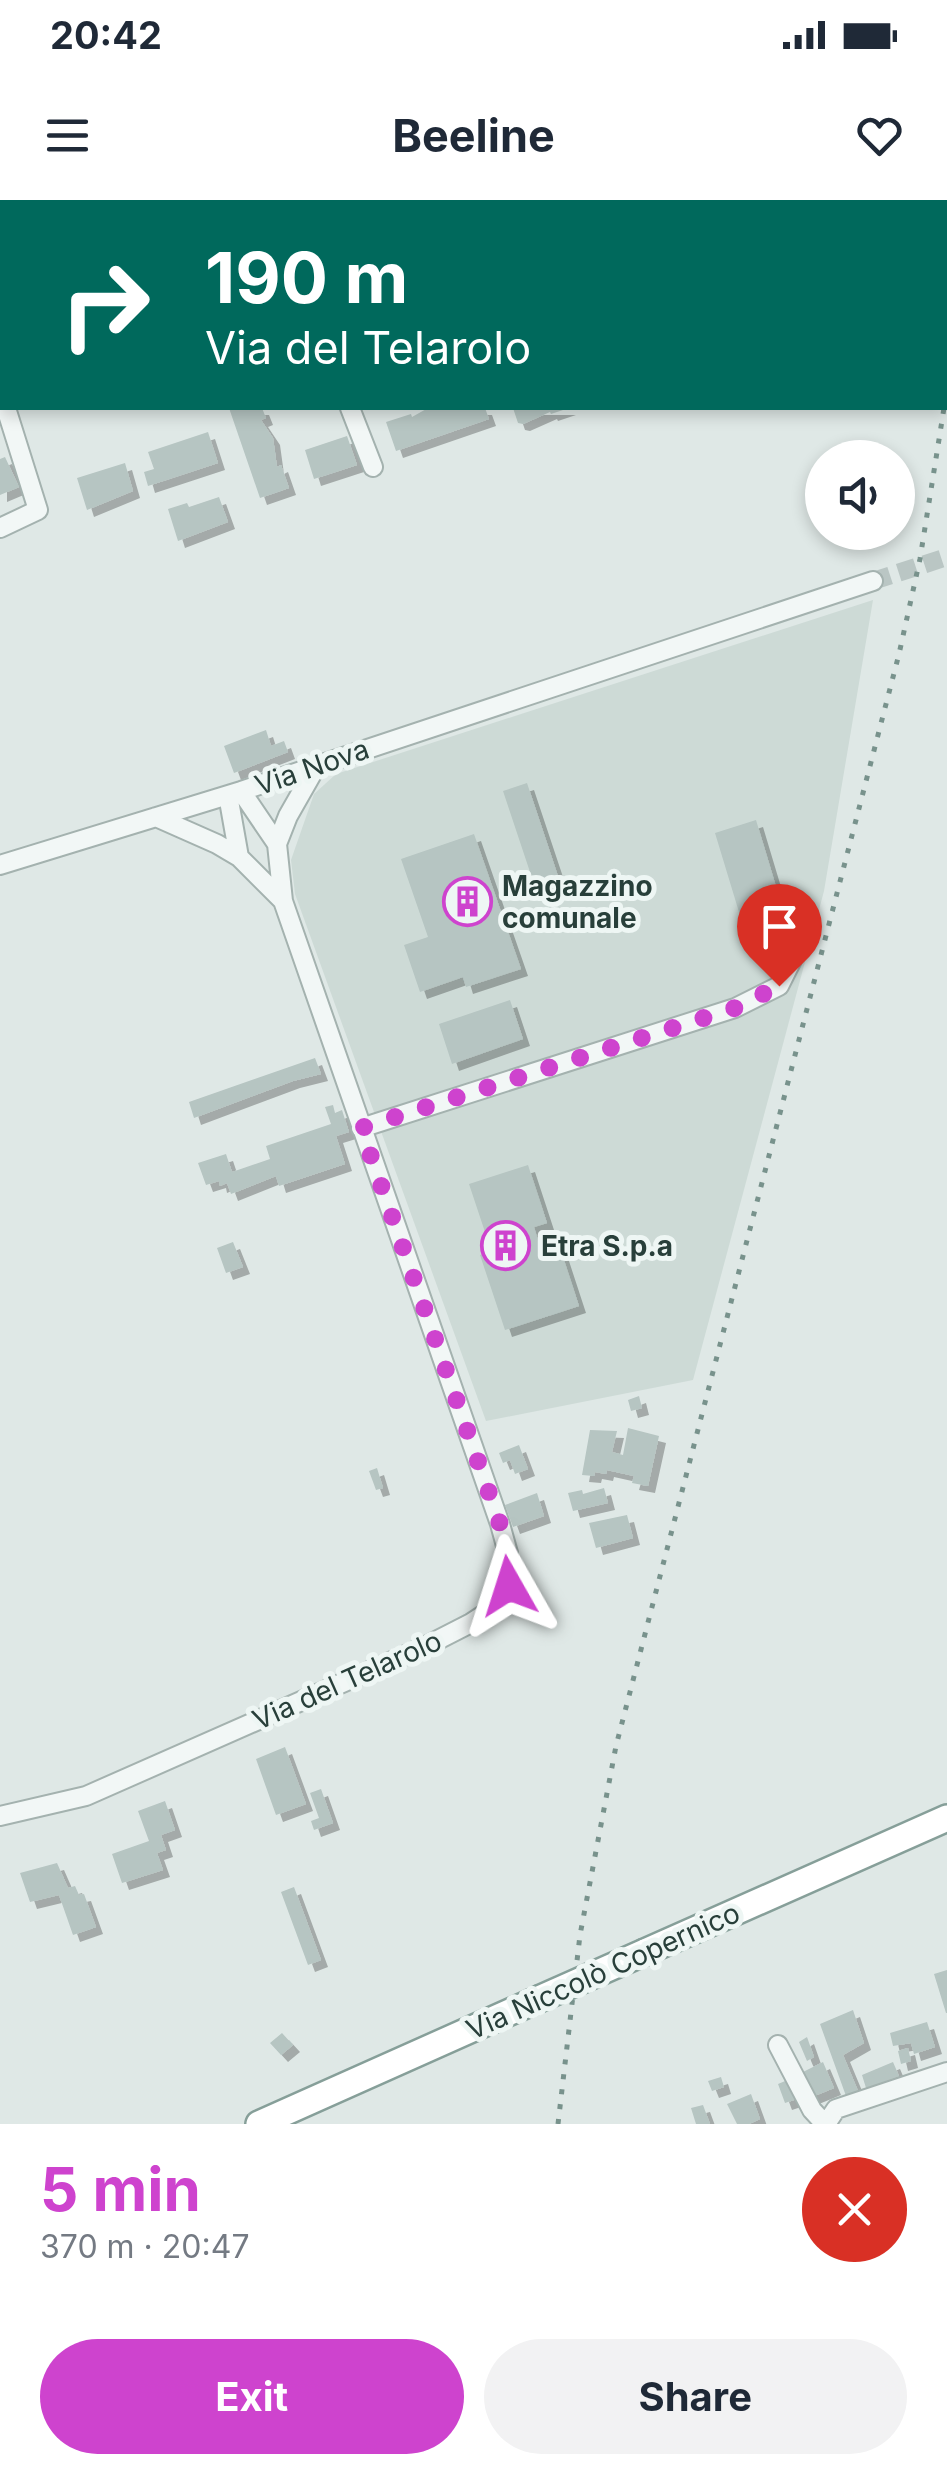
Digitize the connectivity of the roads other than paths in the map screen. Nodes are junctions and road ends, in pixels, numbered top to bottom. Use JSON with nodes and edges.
{"nodes":[{"id":1,"x":7,"y":410,"type":"edge"},
{"id":2,"x":351,"y":410,"type":"edge"},
{"id":3,"x":374,"y":467,"type":"dead end"},
{"id":4,"x":0,"y":528,"type":"edge"},
{"id":5,"x":873,"y":581,"type":"tunnel mouth"},
{"id":6,"x":317,"y":765,"type":"junction"},
{"id":7,"x":234,"y":793,"type":"junction"},
{"id":8,"x":156,"y":817,"type":"junction"},
{"id":9,"x":277,"y":844,"type":"junction"},
{"id":10,"x":239,"y":857,"type":"junction"},
{"id":11,"x":0,"y":865,"type":"edge"},
{"id":12,"x":282,"y":902,"type":"junction"},
{"id":13,"x":792,"y":960,"type":"dead end"},
{"id":14,"x":361,"y":1128,"type":"junction"},
{"id":15,"x":0,"y":1816,"type":"edge"},
{"id":16,"x":947,"y":1818,"type":"edge"},
{"id":17,"x":778,"y":2045,"type":"dead end"},
{"id":18,"x":947,"y":2072,"type":"edge"},
{"id":19,"x":259,"y":2124,"type":"edge"},
{"id":20,"x":826,"y":2124,"type":"edge"}],
"edges":[{"from":1,"to":4,"type":"street"},
{"from":2,"to":3,"type":"street"},
{"from":5,"to":6,"type":"street","name":"Via Nova"},
{"from":6,"to":7,"type":"street","name":"Via Nova"},
{"from":6,"to":9,"type":"street"},
{"from":7,"to":8,"type":"street","name":"Via Nova"},
{"from":7,"to":9,"type":"street"},
{"from":7,"to":10,"type":"street"},
{"from":8,"to":10,"type":"street"},
{"from":8,"to":11,"type":"street","name":"Via Nova"},
{"from":9,"to":12,"type":"street"},
{"from":10,"to":12,"type":"street"},
{"from":12,"to":14,"type":"street","name":"Via del Telarolo"},
{"from":13,"to":14,"type":"street"},
{"from":14,"to":15,"type":"street","name":"Via del Telarolo"},
{"from":16,"to":19,"type":"highway","name":"Via Niccolò Copernico","bridge":true},
{"from":17,"to":20,"type":"street"},
{"from":18,"to":20,"type":"street"}]}
